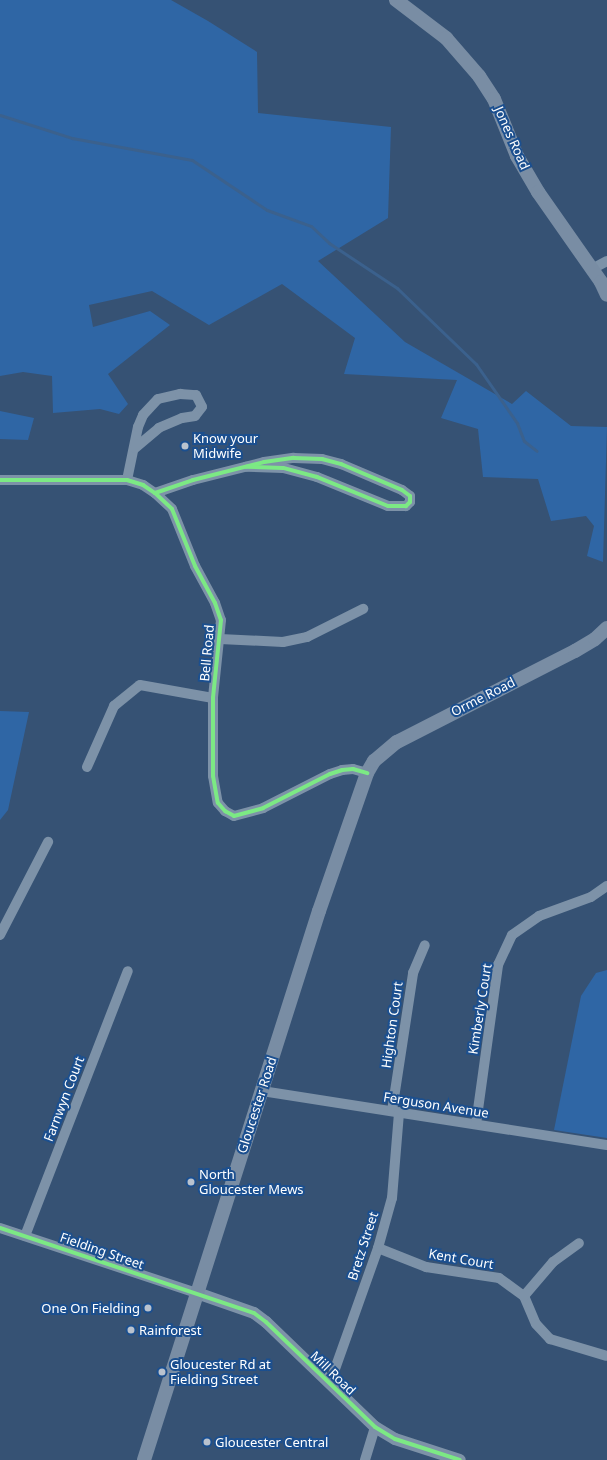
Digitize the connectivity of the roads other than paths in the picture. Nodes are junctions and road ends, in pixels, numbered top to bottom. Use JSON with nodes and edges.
{"nodes":[{"id":1,"x":396,"y":0,"type":"edge"},
{"id":2,"x":607,"y":261,"type":"edge"},
{"id":3,"x":592,"y":269,"type":"junction"},
{"id":4,"x":607,"y":295,"type":"edge"},
{"id":5,"x":135,"y":448,"type":"junction"},
{"id":6,"x":246,"y":467,"type":"junction"},
{"id":7,"x":0,"y":480,"type":"edge"},
{"id":8,"x":127,"y":480,"type":"junction"},
{"id":9,"x":155,"y":493,"type":"junction"},
{"id":10,"x":363,"y":609,"type":"dead end"},
{"id":11,"x":607,"y":628,"type":"edge"},
{"id":12,"x":220,"y":639,"type":"junction"},
{"id":13,"x":213,"y":698,"type":"junction"},
{"id":14,"x":87,"y":767,"type":"dead end"},
{"id":15,"x":367,"y":773,"type":"junction"},
{"id":16,"x":48,"y":842,"type":"dead end"},
{"id":17,"x":607,"y":886,"type":"edge"},
{"id":18,"x":0,"y":935,"type":"edge"},
{"id":19,"x":425,"y":945,"type":"dead end"},
{"id":20,"x":128,"y":971,"type":"dead end"},
{"id":21,"x":262,"y":1091,"type":"junction"},
{"id":22,"x":396,"y":1111,"type":"junction"},
{"id":23,"x":476,"y":1124,"type":"junction"},
{"id":24,"x":607,"y":1145,"type":"edge"},
{"id":25,"x":0,"y":1228,"type":"edge"},
{"id":26,"x":25,"y":1236,"type":"junction"},
{"id":27,"x":579,"y":1243,"type":"dead end"},
{"id":28,"x":378,"y":1248,"type":"junction"},
{"id":29,"x":197,"y":1293,"type":"junction"},
{"id":30,"x":524,"y":1296,"type":"junction"},
{"id":31,"x":607,"y":1356,"type":"edge"},
{"id":32,"x":330,"y":1384,"type":"junction"},
{"id":33,"x":375,"y":1427,"type":"junction"},
{"id":34,"x":144,"y":1460,"type":"edge"},
{"id":35,"x":365,"y":1460,"type":"edge"},
{"id":36,"x":460,"y":1460,"type":"edge"}],
"edges":[{"from":1,"to":3,"type":"main road","name":"Jones Road"},
{"from":2,"to":3,"type":"street"},
{"from":3,"to":4,"type":"main road","name":"Jones Road"},
{"from":5,"to":5,"type":"street"},
{"from":5,"to":8,"type":"street"},
{"from":6,"to":6,"type":"street"},
{"from":6,"to":9,"type":"street"},
{"from":7,"to":8,"type":"street","name":"Bell Road"},
{"from":8,"to":9,"type":"street","name":"Bell Road"},
{"from":9,"to":12,"type":"street","name":"Bell Road"},
{"from":10,"to":12,"type":"street"},
{"from":11,"to":15,"type":"main road","name":"Orme Road"},
{"from":12,"to":13,"type":"street","name":"Bell Road"},
{"from":13,"to":14,"type":"street"},
{"from":13,"to":15,"type":"street","name":"Bell Road"},
{"from":15,"to":21,"type":"main road","name":"Gloucester Road"},
{"from":16,"to":18,"type":"street"},
{"from":17,"to":23,"type":"street","name":"Kimberly Court"},
{"from":19,"to":22,"type":"street","name":"Highton Court"},
{"from":20,"to":26,"type":"street","name":"Farnwyn Court"},
{"from":21,"to":22,"type":"street","name":"Ferguson Avenue"},
{"from":21,"to":29,"type":"main road","name":"Gloucester Road"},
{"from":22,"to":23,"type":"street","name":"Ferguson Avenue"},
{"from":22,"to":28,"type":"street","name":"Bretz Street"},
{"from":23,"to":24,"type":"street","name":"Ferguson Avenue"},
{"from":25,"to":26,"type":"street","name":"Fielding Street"},
{"from":26,"to":29,"type":"street","name":"Fielding Street"},
{"from":27,"to":30,"type":"street"},
{"from":28,"to":30,"type":"street","name":"Kent Court"},
{"from":28,"to":32,"type":"street","name":"Bretz Street"},
{"from":29,"to":32,"type":"street","name":"Mill Road"},
{"from":29,"to":34,"type":"main road","name":"Gloucester Road"},
{"from":30,"to":31,"type":"street"},
{"from":32,"to":33,"type":"street","name":"Mill Road"},
{"from":33,"to":35,"type":"street"},
{"from":33,"to":36,"type":"street","name":"Mill Road"}]}
